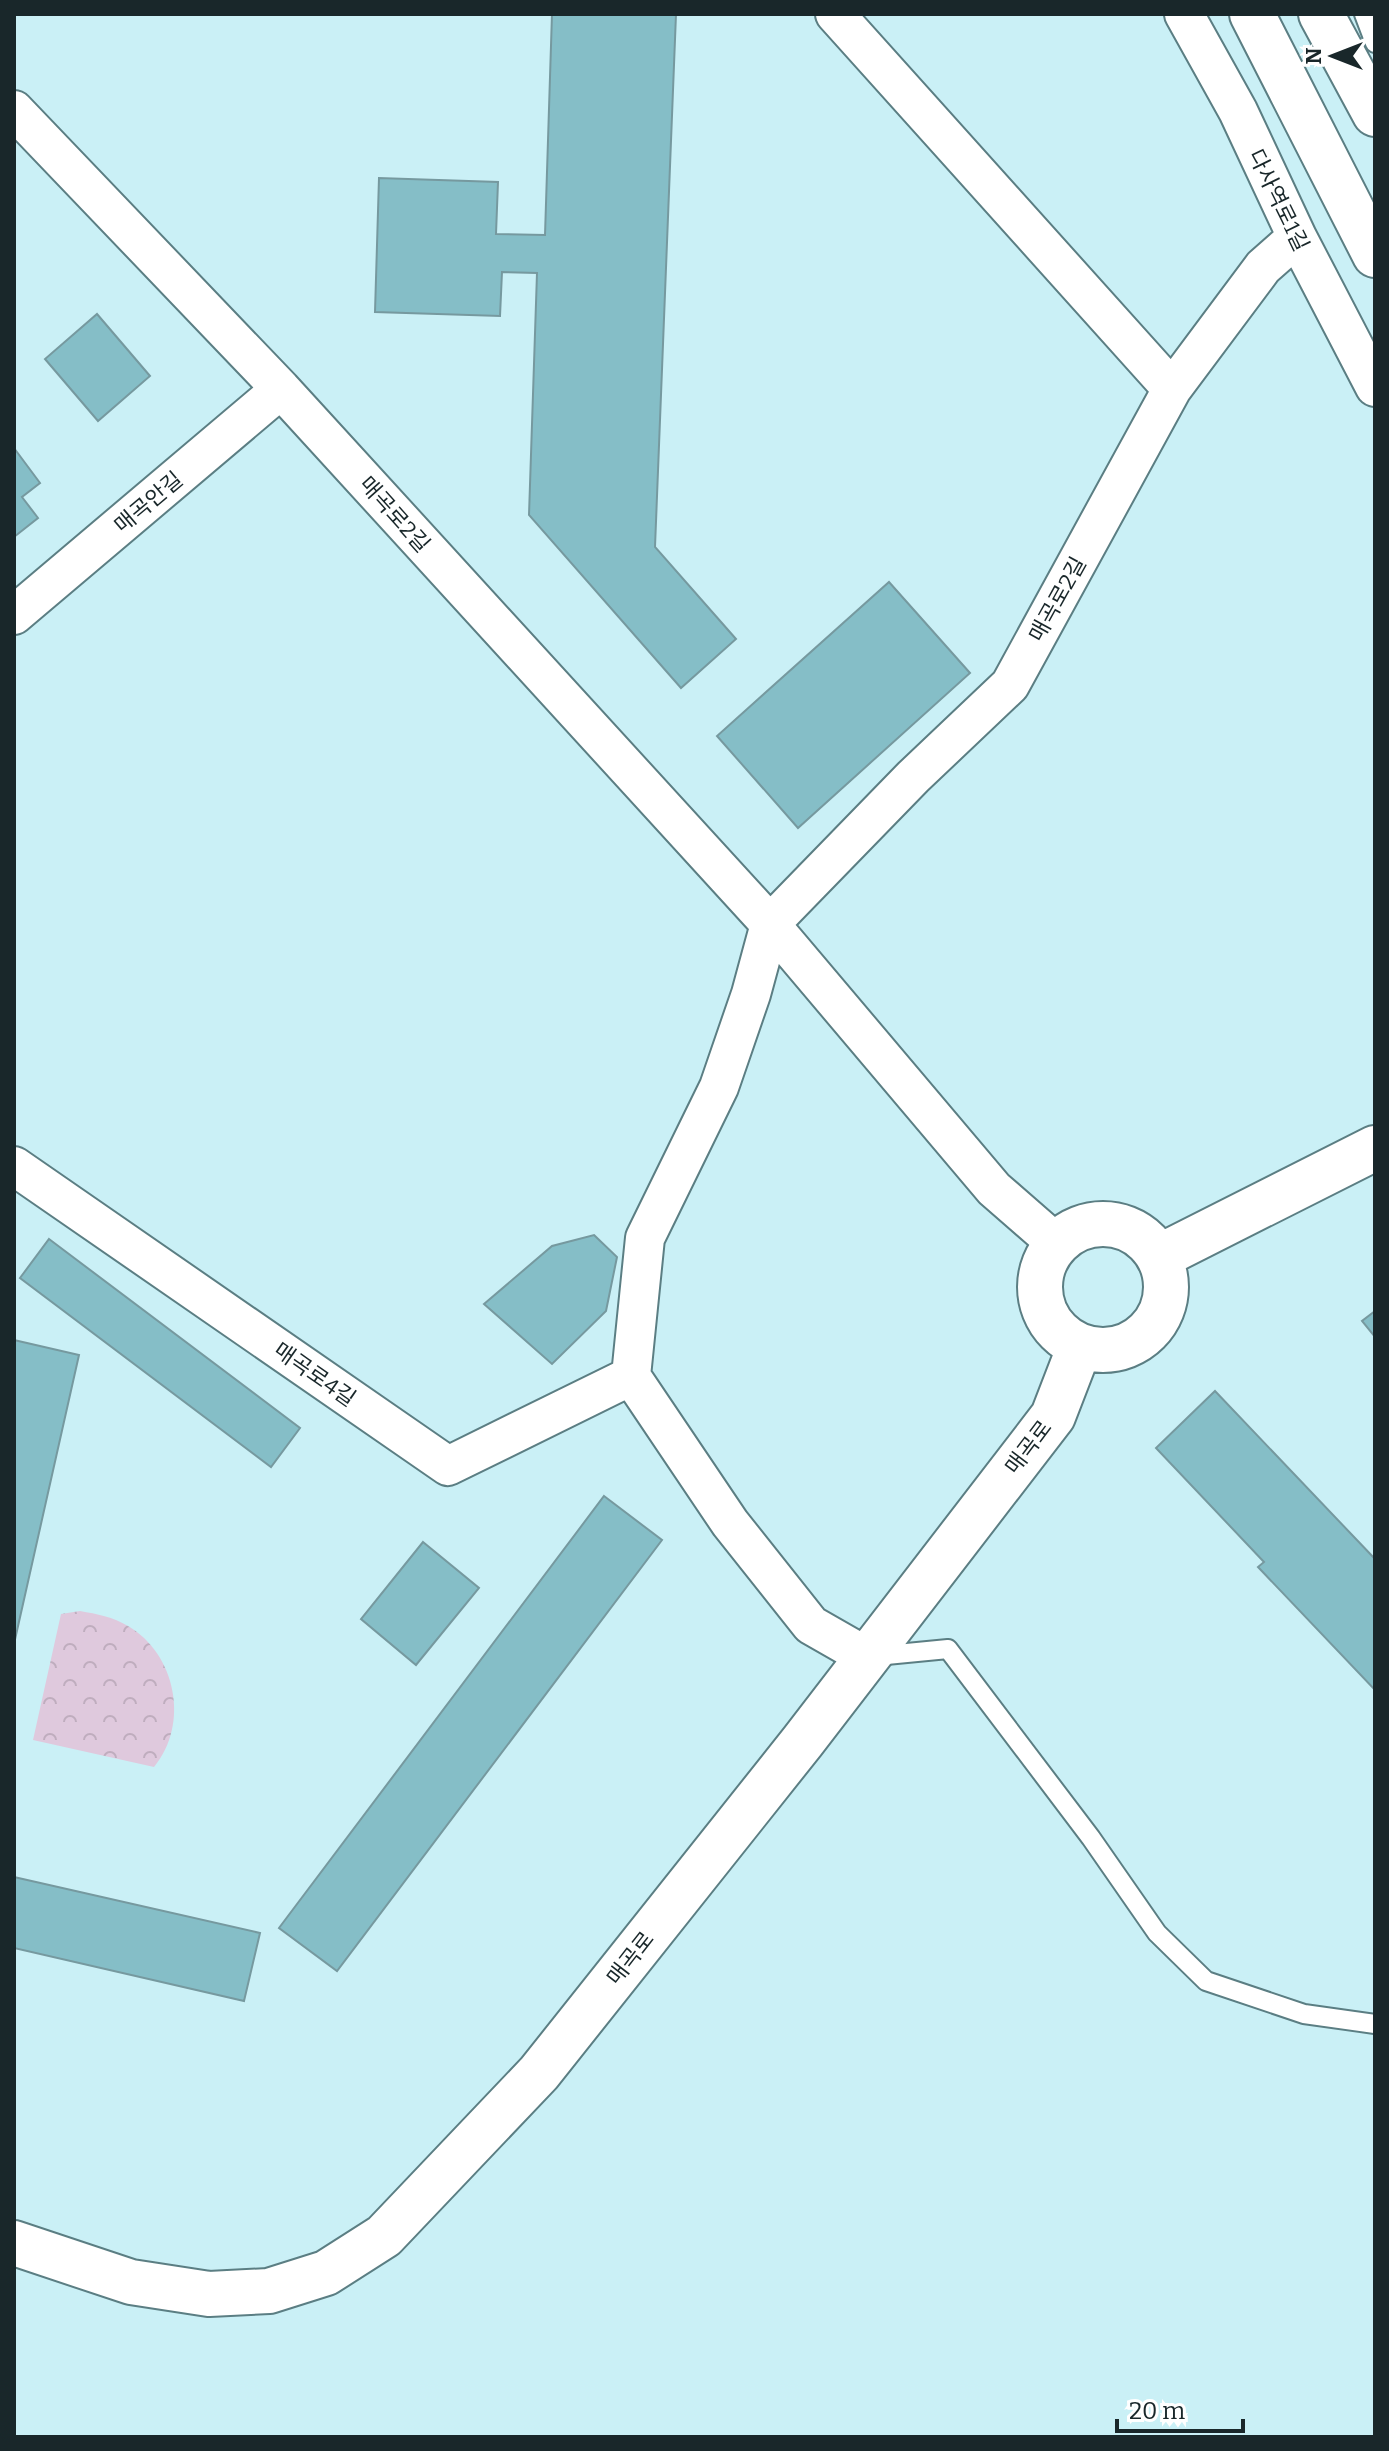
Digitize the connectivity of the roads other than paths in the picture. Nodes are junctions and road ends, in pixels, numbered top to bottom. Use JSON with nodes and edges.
{"nodes":[{"id":1,"x":835,"y":14,"type":"edge"},
{"id":2,"x":1184,"y":14,"type":"edge"},
{"id":3,"x":1252,"y":14,"type":"edge"},
{"id":4,"x":1321,"y":14,"type":"edge"},
{"id":5,"x":1364,"y":14,"type":"edge"},
{"id":6,"x":1375,"y":43,"type":"edge"},
{"id":7,"x":14,"y":110,"type":"edge"},
{"id":8,"x":1375,"y":114,"type":"edge"},
{"id":9,"x":1297,"y":237,"type":"junction"},
{"id":10,"x":1375,"y":255,"type":"edge"},
{"id":11,"x":1375,"y":387,"type":"edge"},
{"id":12,"x":281,"y":389,"type":"junction"},
{"id":13,"x":1172,"y":389,"type":"junction"},
{"id":14,"x":14,"y":615,"type":"edge"},
{"id":15,"x":770,"y":924,"type":"junction"},
{"id":16,"x":1375,"y":1148,"type":"edge"},
{"id":17,"x":14,"y":1166,"type":"edge"},
{"id":18,"x":1056,"y":1243,"type":"junction"},
{"id":19,"x":1159,"y":1257,"type":"junction"},
{"id":20,"x":1080,"y":1346,"type":"junction"},
{"id":21,"x":631,"y":1376,"type":"junction"},
{"id":22,"x":867,"y":1657,"type":"junction"},
{"id":23,"x":1375,"y":2024,"type":"edge"},
{"id":24,"x":14,"y":2243,"type":"edge"}],
"edges":[{"from":1,"to":13,"type":"street"},
{"from":2,"to":9,"type":"street","name":"다사역로1길"},
{"from":3,"to":10,"type":"street"},
{"from":4,"to":8,"type":"street"},
{"from":5,"to":6,"type":"lane"},
{"from":7,"to":12,"type":"street","name":"매곡로2길"},
{"from":9,"to":11,"type":"street","name":"다사역로1길"},
{"from":9,"to":13,"type":"street","name":"매곡로2길"},
{"from":12,"to":14,"type":"street","name":"매곡안길"},
{"from":12,"to":15,"type":"street","name":"매곡로2길"},
{"from":13,"to":15,"type":"street","name":"매곡로2길"},
{"from":15,"to":18,"type":"street","name":"매곡로2길"},
{"from":15,"to":21,"type":"street"},
{"from":16,"to":19,"type":"street"},
{"from":17,"to":21,"type":"street","name":"매곡로4길"},
{"from":18,"to":19,"type":"street"},
{"from":18,"to":20,"type":"street"},
{"from":19,"to":20,"type":"street"},
{"from":20,"to":22,"type":"street","name":"매곡로"},
{"from":21,"to":22,"type":"street"},
{"from":22,"to":23,"type":"lane"},
{"from":22,"to":24,"type":"street","name":"매곡로"}]}
